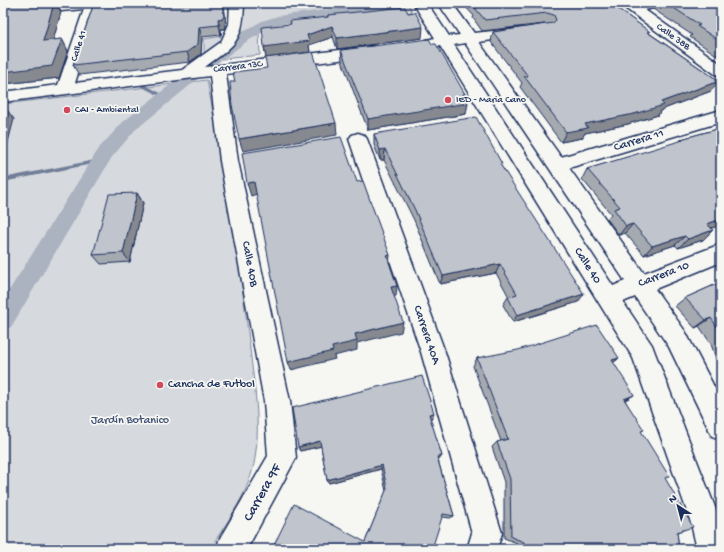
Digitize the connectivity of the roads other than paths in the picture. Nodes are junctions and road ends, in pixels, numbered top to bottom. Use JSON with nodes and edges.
{"nodes":[{"id":1,"x":94,"y":3,"type":"edge"},
{"id":2,"x":237,"y":3,"type":"edge"},
{"id":3,"x":420,"y":3,"type":"edge"},
{"id":4,"x":445,"y":3,"type":"edge"},
{"id":5,"x":656,"y":3,"type":"edge"},
{"id":6,"x":629,"y":6,"type":"edge"},
{"id":7,"x":3,"y":12,"type":"edge"},
{"id":8,"x":536,"y":30,"type":"edge"},
{"id":9,"x":469,"y":38,"type":"junction"},
{"id":10,"x":444,"y":41,"type":"junction"},
{"id":11,"x":421,"y":44,"type":"edge"},
{"id":12,"x":382,"y":49,"type":"edge"},
{"id":13,"x":212,"y":70,"type":"junction"},
{"id":14,"x":721,"y":71,"type":"edge"},
{"id":15,"x":188,"y":73,"type":"junction"},
{"id":16,"x":65,"y":89,"type":"junction"},
{"id":17,"x":3,"y":96,"type":"edge"},
{"id":18,"x":721,"y":116,"type":"edge"},
{"id":19,"x":358,"y":139,"type":"dead end"},
{"id":20,"x":557,"y":165,"type":"junction"},
{"id":21,"x":721,"y":253,"type":"edge"},
{"id":22,"x":640,"y":285,"type":"junction"},
{"id":23,"x":607,"y":298,"type":"junction"},
{"id":24,"x":721,"y":427,"type":"edge"},
{"id":25,"x":282,"y":458,"type":"joint"},
{"id":26,"x":484,"y":541,"type":"edge"},
{"id":27,"x":231,"y":549,"type":"edge"},
{"id":28,"x":712,"y":549,"type":"edge"}],
"edges":[{"from":1,"to":7,"type":"street"},
{"from":1,"to":16,"type":"street","name":"Calle 41"},
{"from":2,"to":15,"type":"street"},
{"from":3,"to":10,"type":"street","name":"Calle 40"},
{"from":4,"to":9,"type":"street"},
{"from":5,"to":6,"type":"street"},
{"from":6,"to":14,"type":"street","name":"Calle 38B"},
{"from":8,"to":9,"type":"street"},
{"from":9,"to":10,"type":"street"},
{"from":9,"to":20,"type":"street"},
{"from":10,"to":11,"type":"street"},
{"from":10,"to":23,"type":"street","name":"Calle 40"},
{"from":12,"to":13,"type":"street","name":"Carrera 13C"},
{"from":13,"to":15,"type":"street","name":"Carrera 13C"},
{"from":13,"to":25,"type":"street","name":"Calle 40B"},
{"from":15,"to":16,"type":"street","name":"Carrera 13C"},
{"from":16,"to":17,"type":"street","name":"Carrera 13C"},
{"from":18,"to":20,"type":"street","name":"Carrera 11"},
{"from":19,"to":26,"type":"street","name":"Carrera 40A"},
{"from":20,"to":22,"type":"street"},
{"from":21,"to":22,"type":"street","name":"Carrera 10"},
{"from":22,"to":23,"type":"street","name":"Carrera 10"},
{"from":22,"to":24,"type":"street"},
{"from":23,"to":28,"type":"street","name":"Calle 40"},
{"from":25,"to":27,"type":"street","name":"Carrera 9F"}]}
